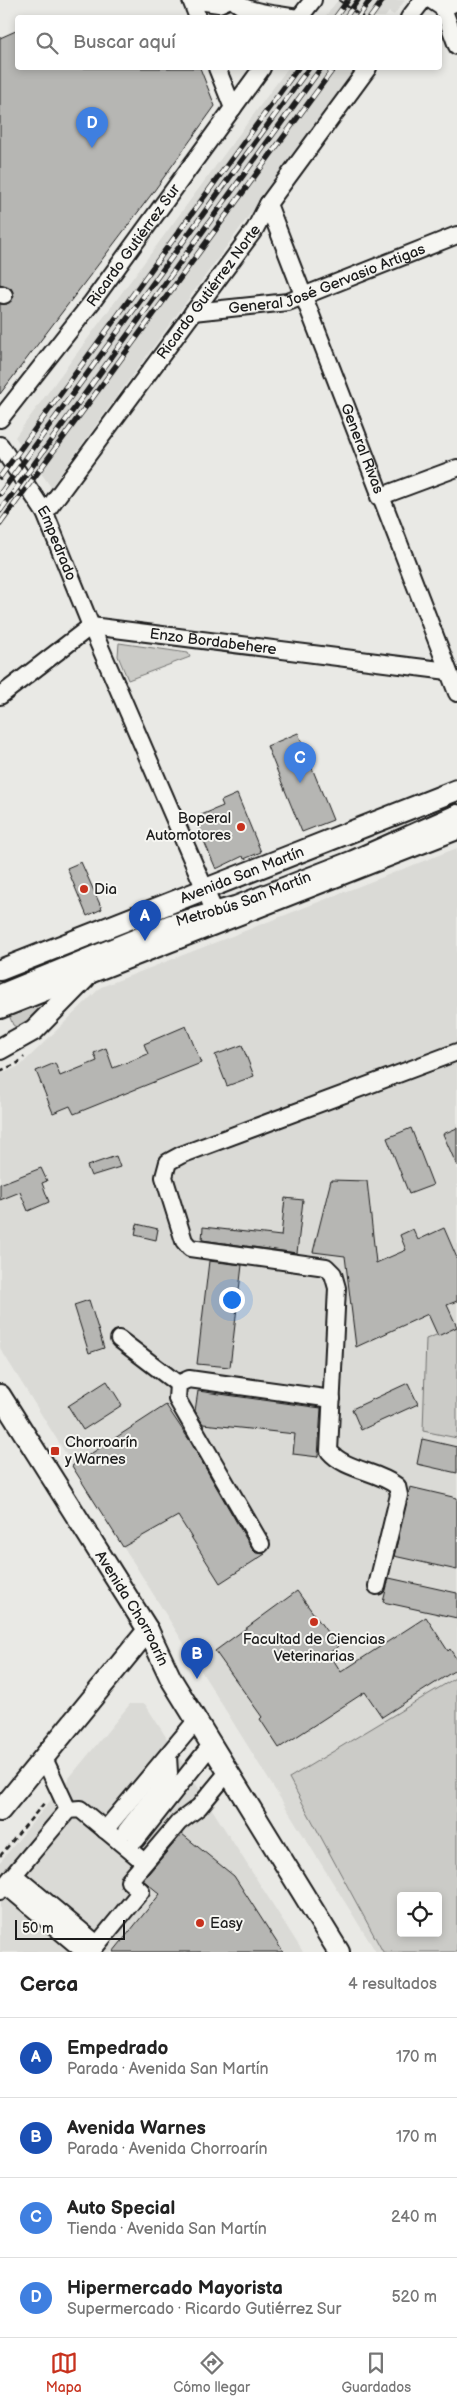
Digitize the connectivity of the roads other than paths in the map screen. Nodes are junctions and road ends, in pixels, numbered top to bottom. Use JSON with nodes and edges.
{"nodes":[{"id":1,"x":191,"y":0,"type":"edge"},
{"id":2,"x":228,"y":0,"type":"edge"},
{"id":3,"x":234,"y":0,"type":"edge"},
{"id":4,"x":313,"y":0,"type":"edge"},
{"id":5,"x":423,"y":0,"type":"edge"},
{"id":6,"x":444,"y":3,"type":"edge"},
{"id":7,"x":197,"y":15,"type":"edge"},
{"id":8,"x":281,"y":15,"type":"edge"},
{"id":9,"x":300,"y":15,"type":"edge"},
{"id":10,"x":412,"y":15,"type":"edge"},
{"id":11,"x":457,"y":46,"type":"edge"},
{"id":12,"x":218,"y":70,"type":"edge"},
{"id":13,"x":261,"y":70,"type":"edge"},
{"id":14,"x":367,"y":70,"type":"edge"},
{"id":15,"x":233,"y":108,"type":"junction"},
{"id":16,"x":268,"y":204,"type":"junction"},
{"id":17,"x":457,"y":235,"type":"edge"},
{"id":18,"x":304,"y":296,"type":"junction"},
{"id":19,"x":193,"y":312,"type":"junction"},
{"id":20,"x":0,"y":419,"type":"edge"},
{"id":21,"x":0,"y":445,"type":"edge"},
{"id":22,"x":457,"y":468,"type":"edge"},
{"id":23,"x":379,"y":497,"type":"junction"},
{"id":24,"x":45,"y":514,"type":"junction"},
{"id":25,"x":91,"y":626,"type":"junction"},
{"id":26,"x":448,"y":671,"type":"junction"},
{"id":27,"x":457,"y":693,"type":"edge"},
{"id":28,"x":0,"y":696,"type":"edge"},
{"id":29,"x":457,"y":790,"type":"edge"},
{"id":30,"x":457,"y":802,"type":"edge"},
{"id":31,"x":457,"y":813,"type":"edge"},
{"id":32,"x":457,"y":829,"type":"edge"},
{"id":33,"x":212,"y":906,"type":"junction"},
{"id":34,"x":0,"y":970,"type":"edge"},
{"id":35,"x":92,"y":972,"type":"junction"},
{"id":36,"x":0,"y":981,"type":"edge"},
{"id":37,"x":0,"y":993,"type":"edge"},
{"id":38,"x":0,"y":1008,"type":"edge"},
{"id":39,"x":0,"y":1048,"type":"edge"},
{"id":40,"x":457,"y":1052,"type":"edge"},
{"id":41,"x":119,"y":1339,"type":"dead end"},
{"id":42,"x":178,"y":1384,"type":"junction"},
{"id":43,"x":0,"y":1395,"type":"edge"},
{"id":44,"x":332,"y":1399,"type":"junction"},
{"id":45,"x":261,"y":1544,"type":"dead end"},
{"id":46,"x":377,"y":1586,"type":"dead end"},
{"id":47,"x":148,"y":1630,"type":"junction"},
{"id":48,"x":196,"y":1721,"type":"junction"},
{"id":49,"x":211,"y":1745,"type":"junction"},
{"id":50,"x":43,"y":1756,"type":"junction"},
{"id":51,"x":168,"y":1756,"type":"junction"},
{"id":52,"x":228,"y":1772,"type":"junction"},
{"id":53,"x":68,"y":1810,"type":"junction"},
{"id":54,"x":0,"y":1811,"type":"edge"},
{"id":55,"x":104,"y":1830,"type":"junction"},
{"id":56,"x":144,"y":1862,"type":"junction"},
{"id":57,"x":5,"y":1886,"type":"edge"},
{"id":58,"x":85,"y":1949,"type":"edge"},
{"id":59,"x":339,"y":1952,"type":"edge"}],
"edges":[{"from":1,"to":2,"type":"street"},
{"from":1,"to":7,"type":"street"},
{"from":3,"to":8,"type":"street"},
{"from":4,"to":9,"type":"street"},
{"from":5,"to":10,"type":"street"},
{"from":6,"to":11,"type":"street"},
{"from":12,"to":15,"type":"street"},
{"from":13,"to":15,"type":"street","name":"Ricardo Gutiérrez Sur"},
{"from":14,"to":16,"type":"street","name":"Ricardo Gutiérrez Norte"},
{"from":15,"to":20,"type":"street","name":"Ricardo Gutiérrez Sur"},
{"from":16,"to":18,"type":"street","name":"General Rivas"},
{"from":16,"to":19,"type":"street","name":"Ricardo Gutiérrez Norte"},
{"from":17,"to":18,"type":"street","name":"General José Gervasio Artigas"},
{"from":18,"to":19,"type":"street","name":"General José Gervasio Artigas"},
{"from":18,"to":23,"type":"street","name":"General Rivas"},
{"from":19,"to":24,"type":"street","name":"Ricardo Gutiérrez Norte"},
{"from":21,"to":24,"type":"street","name":"Empedrado"},
{"from":22,"to":23,"type":"street"},
{"from":23,"to":26,"type":"street","name":"General Rivas"},
{"from":24,"to":25,"type":"street","name":"Empedrado"},
{"from":25,"to":26,"type":"street","name":"Enzo Bordabehere"},
{"from":25,"to":28,"type":"street"},
{"from":25,"to":33,"type":"street","name":"Empedrado"},
{"from":26,"to":27,"type":"street","name":"General Rivas"},
{"from":29,"to":33,"type":"main road","name":"Avenida San Martín"},
{"from":30,"to":33,"type":"street","name":"Metrobús San Martín"},
{"from":31,"to":33,"type":"street","name":"Metrobús San Martín"},
{"from":32,"to":33,"type":"main road","name":"Avenida San Martín"},
{"from":33,"to":34,"type":"main road","name":"Avenida San Martín"},
{"from":33,"to":35,"type":"main road","name":"Avenida San Martín"},
{"from":33,"to":36,"type":"street","name":"Metrobús San Martín"},
{"from":33,"to":37,"type":"street","name":"Metrobús San Martín"},
{"from":35,"to":38,"type":"main road","name":"Avenida San Martín"},
{"from":35,"to":39,"type":"main road"},
{"from":40,"to":44,"type":"street"},
{"from":41,"to":42,"type":"street"},
{"from":42,"to":44,"type":"street"},
{"from":42,"to":45,"type":"street"},
{"from":43,"to":47,"type":"main road","name":"Avenida Chorroarín"},
{"from":44,"to":46,"type":"street"},
{"from":47,"to":48,"type":"main road","name":"Avenida Chorroarín"},
{"from":47,"to":50,"type":"main road"},
{"from":48,"to":49,"type":"main road","name":"Avenida Chorroarín"},
{"from":48,"to":51,"type":"street"},
{"from":49,"to":51,"type":"street"},
{"from":49,"to":52,"type":"main road","name":"Avenida Chorroarín"},
{"from":50,"to":53,"type":"street"},
{"from":50,"to":54,"type":"main road"},
{"from":51,"to":55,"type":"street"},
{"from":52,"to":56,"type":"street"},
{"from":52,"to":59,"type":"main road","name":"Avenida Chorroarín"},
{"from":53,"to":55,"type":"street"},
{"from":53,"to":57,"type":"street"},
{"from":55,"to":56,"type":"street"},
{"from":56,"to":58,"type":"street"},
{"from":57,"to":58,"type":"street"},
{"from":57,"to":58,"type":"street"}]}
